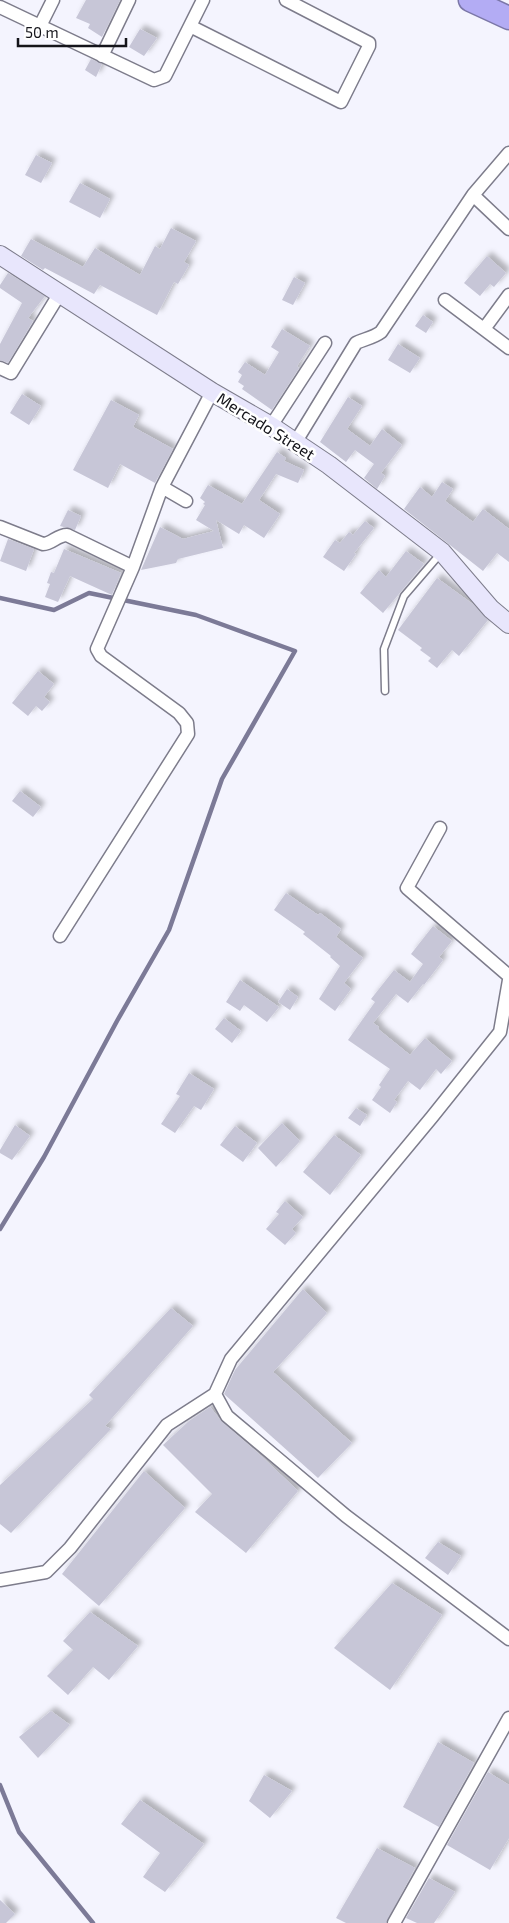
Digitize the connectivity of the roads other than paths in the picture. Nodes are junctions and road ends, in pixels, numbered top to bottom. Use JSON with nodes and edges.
{"nodes":[{"id":1,"x":53,"y":0,"type":"edge"},
{"id":2,"x":129,"y":0,"type":"edge"},
{"id":3,"x":203,"y":0,"type":"edge"},
{"id":4,"x":286,"y":0,"type":"edge"},
{"id":5,"x":470,"y":0,"type":"edge"},
{"id":6,"x":0,"y":8,"type":"edge"},
{"id":7,"x":509,"y":18,"type":"edge"},
{"id":8,"x":40,"y":26,"type":"junction"},
{"id":9,"x":190,"y":26,"type":"junction"},
{"id":10,"x":102,"y":56,"type":"junction"},
{"id":11,"x":509,"y":153,"type":"edge"},
{"id":12,"x":473,"y":195,"type":"junction"},
{"id":13,"x":509,"y":229,"type":"edge"},
{"id":14,"x":0,"y":255,"type":"edge"},
{"id":15,"x":60,"y":293,"type":"junction"},
{"id":16,"x":509,"y":295,"type":"edge"},
{"id":17,"x":445,"y":300,"type":"dead end"},
{"id":18,"x":484,"y":329,"type":"junction"},
{"id":19,"x":325,"y":343,"type":"dead end"},
{"id":20,"x":509,"y":348,"type":"edge"},
{"id":21,"x":0,"y":368,"type":"edge"},
{"id":22,"x":212,"y":392,"type":"junction"},
{"id":23,"x":271,"y":426,"type":"junction"},
{"id":24,"x":295,"y":442,"type":"junction"},
{"id":25,"x":162,"y":487,"type":"junction"},
{"id":26,"x":186,"y":501,"type":"dead end"},
{"id":27,"x":0,"y":528,"type":"edge"},
{"id":28,"x":442,"y":552,"type":"junction"},
{"id":29,"x":133,"y":567,"type":"junction"},
{"id":30,"x":509,"y":624,"type":"edge"},
{"id":31,"x":385,"y":691,"type":"dead end"},
{"id":32,"x":440,"y":828,"type":"dead end"},
{"id":33,"x":60,"y":936,"type":"dead end"},
{"id":34,"x":509,"y":978,"type":"edge"},
{"id":35,"x":215,"y":1394,"type":"junction"},
{"id":36,"x":0,"y":1580,"type":"edge"},
{"id":37,"x":509,"y":1638,"type":"edge"},
{"id":38,"x":509,"y":1718,"type":"edge"},
{"id":39,"x":394,"y":1923,"type":"edge"}],
"edges":[{"from":1,"to":8,"type":"street"},
{"from":2,"to":10,"type":"street"},
{"from":3,"to":9,"type":"street"},
{"from":4,"to":9,"type":"street"},
{"from":5,"to":7,"type":"highway"},
{"from":6,"to":8,"type":"street"},
{"from":8,"to":10,"type":"street"},
{"from":9,"to":10,"type":"street"},
{"from":11,"to":12,"type":"street"},
{"from":12,"to":13,"type":"street"},
{"from":12,"to":24,"type":"street"},
{"from":14,"to":15,"type":"street","name":"Mercado Street"},
{"from":15,"to":21,"type":"street"},
{"from":15,"to":22,"type":"street","name":"Mercado Street"},
{"from":16,"to":18,"type":"street"},
{"from":17,"to":18,"type":"street"},
{"from":18,"to":20,"type":"street"},
{"from":19,"to":23,"type":"street"},
{"from":22,"to":23,"type":"street","name":"Mercado Street"},
{"from":22,"to":25,"type":"street"},
{"from":23,"to":24,"type":"street","name":"Mercado Street"},
{"from":24,"to":28,"type":"street","name":"Mercado Street"},
{"from":25,"to":26,"type":"street"},
{"from":25,"to":29,"type":"street"},
{"from":27,"to":29,"type":"street"},
{"from":28,"to":30,"type":"street","name":"Mercado Street"},
{"from":28,"to":31,"type":"lane"},
{"from":29,"to":33,"type":"street"},
{"from":32,"to":34,"type":"street"},
{"from":34,"to":35,"type":"street"},
{"from":35,"to":36,"type":"street"},
{"from":35,"to":37,"type":"street"},
{"from":38,"to":39,"type":"street"}]}
